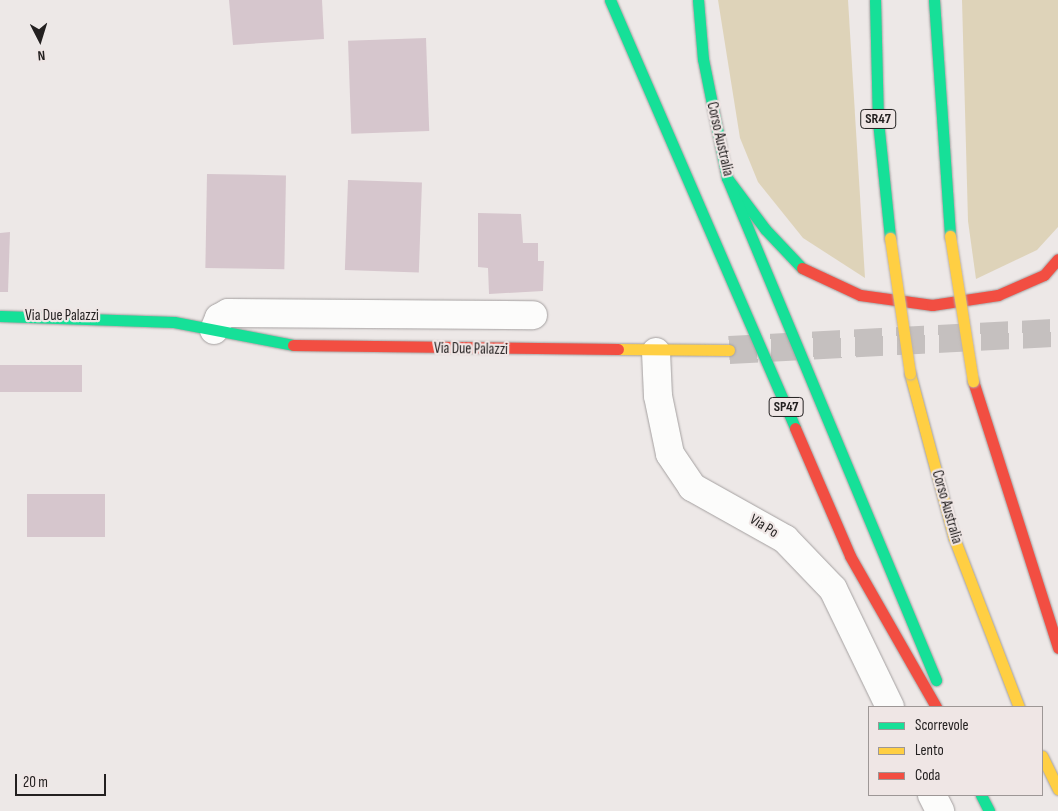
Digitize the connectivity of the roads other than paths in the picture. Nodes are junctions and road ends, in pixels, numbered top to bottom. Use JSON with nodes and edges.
{"nodes":[{"id":1,"x":610,"y":0,"type":"edge"},
{"id":2,"x":698,"y":0,"type":"edge"},
{"id":3,"x":875,"y":0,"type":"edge"},
{"id":4,"x":934,"y":0,"type":"edge"},
{"id":5,"x":727,"y":178,"type":"junction"},
{"id":6,"x":1058,"y":259,"type":"edge"},
{"id":7,"x":534,"y":315,"type":"dead end"},
{"id":8,"x":0,"y":316,"type":"edge"},
{"id":9,"x":214,"y":330,"type":"junction"},
{"id":10,"x":729,"y":350,"type":"tunnel mouth"},
{"id":11,"x":656,"y":352,"type":"junction"},
{"id":12,"x":1058,"y":648,"type":"edge"},
{"id":13,"x":890,"y":706,"type":"edge"},
{"id":14,"x":935,"y":706,"type":"edge"},
{"id":15,"x":946,"y":706,"type":"edge"},
{"id":16,"x":1019,"y":706,"type":"edge"},
{"id":17,"x":1043,"y":758,"type":"edge"},
{"id":18,"x":1058,"y":788,"type":"edge"},
{"id":19,"x":932,"y":796,"type":"edge"},
{"id":20,"x":982,"y":796,"type":"edge"},
{"id":21,"x":940,"y":811,"type":"edge"},
{"id":22,"x":989,"y":811,"type":"edge"}],
"edges":[{"from":1,"to":14,"type":"main road","number":"SP47"},
{"from":2,"to":5,"type":"main road","name":"Corso Australia"},
{"from":3,"to":16,"type":"main road","name":"Corso Australia","number":"SR47","bridge":true},
{"from":4,"to":12,"type":"main road","bridge":true},
{"from":5,"to":6,"type":"main road","name":"Corso Australia"},
{"from":5,"to":15,"type":"main road","number":"SP47"},
{"from":7,"to":9,"type":"street"},
{"from":8,"to":9,"type":"main road","name":"Via Due Palazzi"},
{"from":9,"to":11,"type":"main road","name":"Via Due Palazzi"},
{"from":10,"to":11,"type":"main road","name":"Via Due Palazzi"},
{"from":11,"to":13,"type":"street","name":"Via Po"},
{"from":17,"to":18,"type":"main road"},
{"from":19,"to":21,"type":"street"},
{"from":20,"to":22,"type":"main road"}]}
